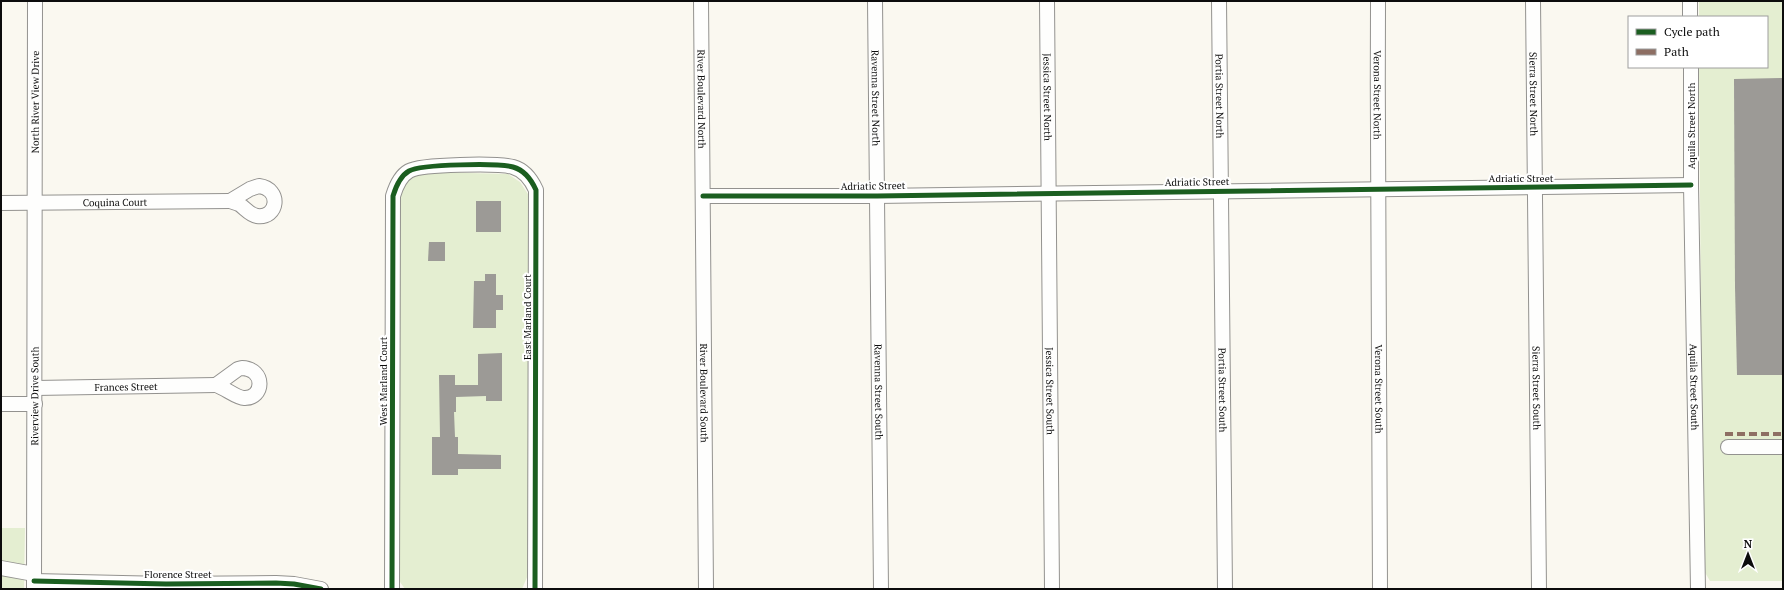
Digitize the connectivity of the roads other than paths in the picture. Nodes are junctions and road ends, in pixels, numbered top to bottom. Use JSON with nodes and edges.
{"nodes":[{"id":1,"x":35,"y":1,"type":"edge"},
{"id":2,"x":701,"y":1,"type":"edge"},
{"id":3,"x":875,"y":1,"type":"edge"},
{"id":4,"x":1047,"y":1,"type":"edge"},
{"id":5,"x":1219,"y":1,"type":"edge"},
{"id":6,"x":1378,"y":1,"type":"edge"},
{"id":7,"x":1533,"y":1,"type":"edge"},
{"id":8,"x":1690,"y":1,"type":"edge"},
{"id":9,"x":1690,"y":16,"type":"edge"},
{"id":10,"x":1691,"y":68,"type":"edge"},
{"id":11,"x":403,"y":175,"type":"joint"},
{"id":12,"x":1691,"y":185,"type":"junction"},
{"id":13,"x":1535,"y":187,"type":"junction"},
{"id":14,"x":1378,"y":188,"type":"junction"},
{"id":15,"x":1219,"y":191,"type":"junction"},
{"id":16,"x":1049,"y":193,"type":"junction"},
{"id":17,"x":703,"y":196,"type":"junction"},
{"id":18,"x":877,"y":196,"type":"junction"},
{"id":19,"x":230,"y":201,"type":"dead end"},
{"id":20,"x":35,"y":202,"type":"junction"},
{"id":21,"x":1,"y":203,"type":"edge"},
{"id":22,"x":216,"y":385,"type":"dead end"},
{"id":23,"x":35,"y":388,"type":"junction"},
{"id":24,"x":1,"y":404,"type":"edge"},
{"id":25,"x":35,"y":404,"type":"junction"},
{"id":26,"x":1728,"y":447,"type":"dead end"},
{"id":27,"x":1783,"y":447,"type":"edge"},
{"id":28,"x":1,"y":568,"type":"edge"},
{"id":29,"x":34,"y":581,"type":"edge"},
{"id":30,"x":321,"y":589,"type":"edge"},
{"id":31,"x":392,"y":589,"type":"edge"},
{"id":32,"x":535,"y":589,"type":"edge"},
{"id":33,"x":706,"y":589,"type":"edge"},
{"id":34,"x":881,"y":589,"type":"edge"},
{"id":35,"x":1052,"y":589,"type":"edge"},
{"id":36,"x":1225,"y":589,"type":"edge"},
{"id":37,"x":1380,"y":589,"type":"edge"},
{"id":38,"x":1539,"y":589,"type":"edge"},
{"id":39,"x":1698,"y":589,"type":"edge"}],
"edges":[{"from":1,"to":20,"type":"street","name":"North River View Drive"},
{"from":2,"to":17,"type":"street","name":"River Boulevard North"},
{"from":3,"to":18,"type":"street","name":"Ravenna Street North"},
{"from":4,"to":16,"type":"street","name":"Jessica Street North"},
{"from":5,"to":15,"type":"street","name":"Portia Street North"},
{"from":6,"to":14,"type":"street","name":"Verona Street North"},
{"from":7,"to":13,"type":"street","name":"Sierra Street North"},
{"from":8,"to":9,"type":"street"},
{"from":10,"to":12,"type":"street","name":"Aquila Street North"},
{"from":11,"to":31,"type":"street","name":"West Marland Court"},
{"from":11,"to":32,"type":"street","name":"East Marland Court"},
{"from":12,"to":13,"type":"street","name":"Adriatic Street"},
{"from":12,"to":39,"type":"street","name":"Aquila Street South"},
{"from":13,"to":14,"type":"street","name":"Adriatic Street"},
{"from":13,"to":38,"type":"street","name":"Sierra Street South"},
{"from":14,"to":15,"type":"street","name":"Adriatic Street"},
{"from":14,"to":37,"type":"street","name":"Verona Street South"},
{"from":15,"to":16,"type":"street","name":"Adriatic Street"},
{"from":15,"to":36,"type":"street","name":"Portia Street South"},
{"from":16,"to":18,"type":"street","name":"Adriatic Street"},
{"from":16,"to":35,"type":"street","name":"Jessica Street South"},
{"from":17,"to":18,"type":"street","name":"Adriatic Street"},
{"from":17,"to":33,"type":"street","name":"River Boulevard South"},
{"from":18,"to":34,"type":"street","name":"Ravenna Street South"},
{"from":19,"to":20,"type":"street","name":"Coquina Court"},
{"from":20,"to":21,"type":"street","name":"Coquina Court"},
{"from":20,"to":23,"type":"street","name":"Riverview Drive South"},
{"from":22,"to":23,"type":"street","name":"Frances Street"},
{"from":23,"to":25,"type":"street","name":"Riverview Drive South"},
{"from":24,"to":25,"type":"street"},
{"from":25,"to":29,"type":"street","name":"Riverview Drive South"},
{"from":26,"to":27,"type":"street"},
{"from":28,"to":29,"type":"street","name":"Florence Street"},
{"from":29,"to":30,"type":"street","name":"Florence Street"}]}
